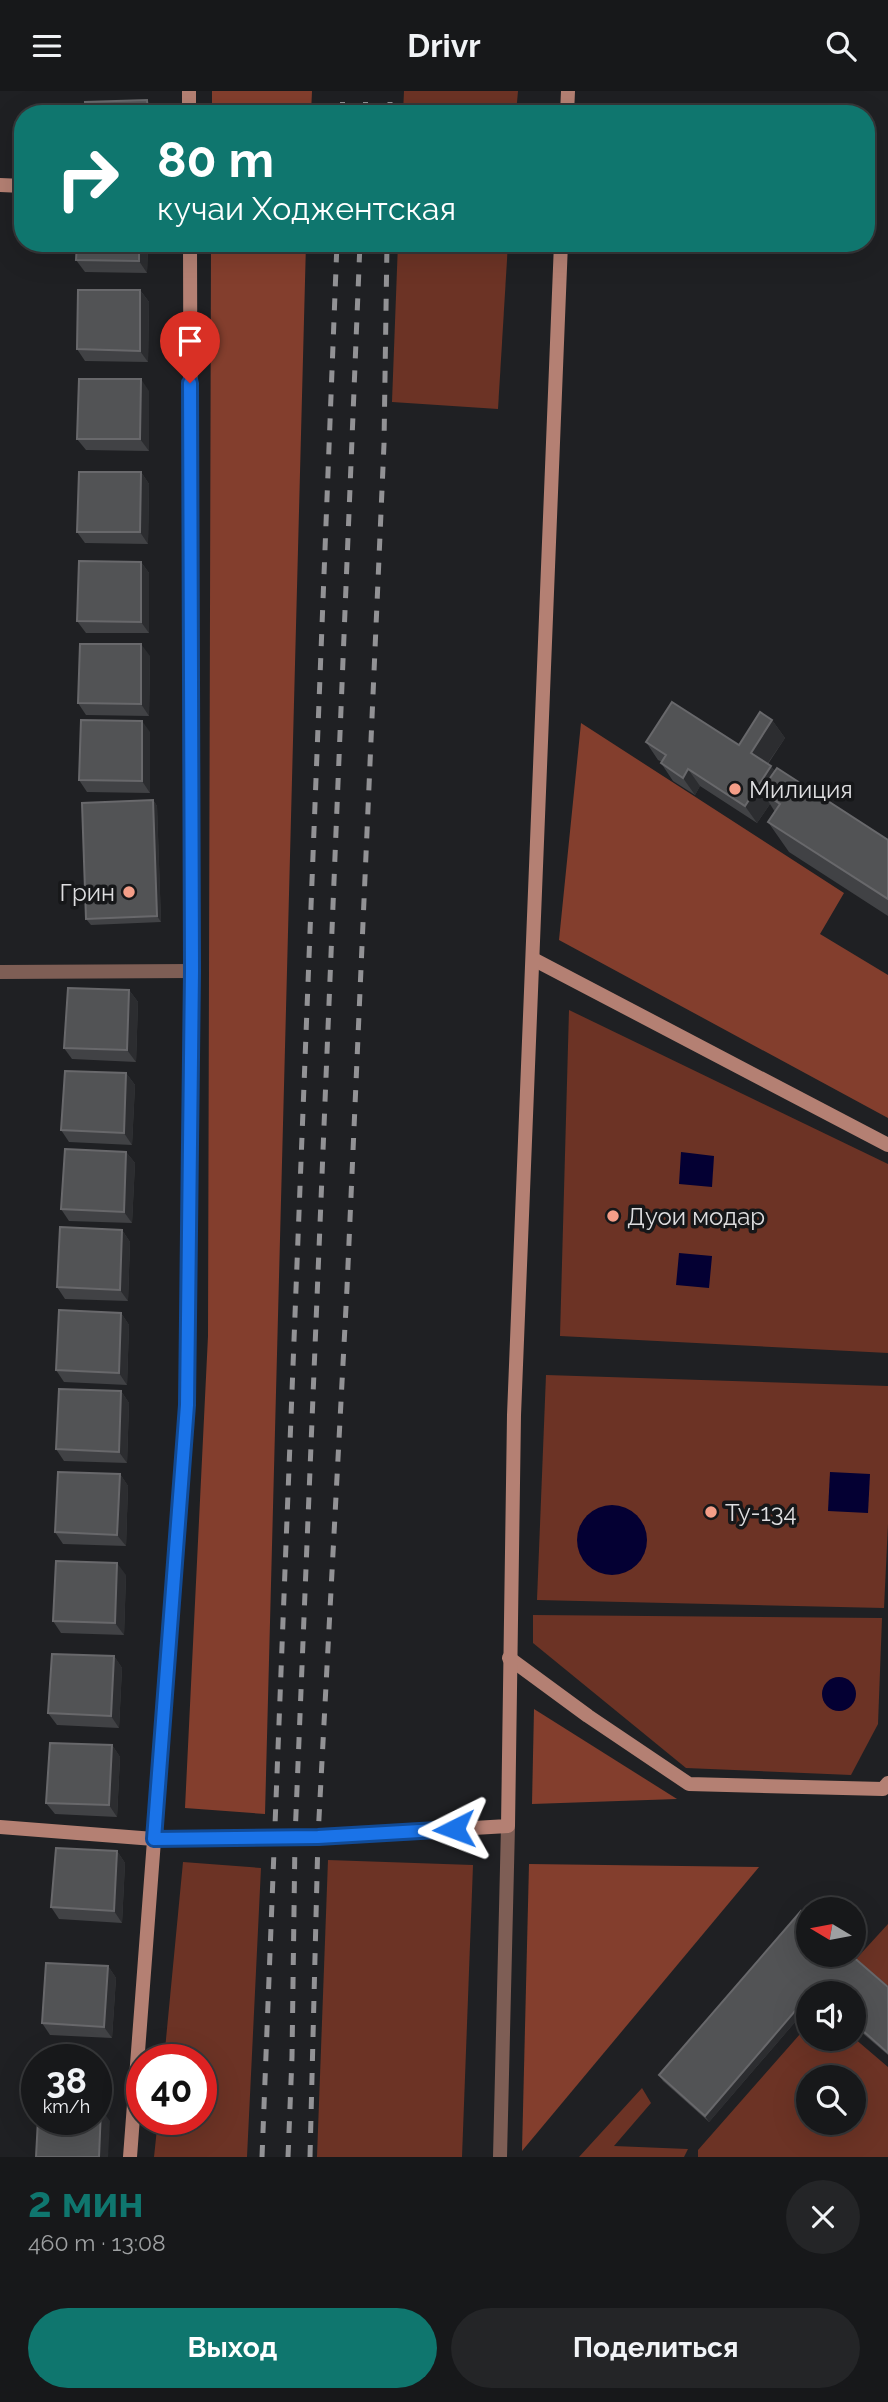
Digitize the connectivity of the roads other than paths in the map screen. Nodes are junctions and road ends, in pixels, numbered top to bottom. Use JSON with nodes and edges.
{"nodes":[{"id":1,"x":190,"y":252,"type":"edge"},
{"id":2,"x":561,"y":252,"type":"edge"},
{"id":3,"x":533,"y":959,"type":"junction"},
{"id":4,"x":192,"y":971,"type":"junction"},
{"id":5,"x":0,"y":972,"type":"edge"},
{"id":6,"x":888,"y":1145,"type":"edge"},
{"id":7,"x":509,"y":1658,"type":"junction"},
{"id":8,"x":888,"y":1783,"type":"edge"},
{"id":9,"x":508,"y":1826,"type":"junction"},
{"id":10,"x":0,"y":1827,"type":"edge"},
{"id":11,"x":154,"y":1839,"type":"junction"},
{"id":12,"x":130,"y":2157,"type":"edge"},
{"id":13,"x":500,"y":2157,"type":"edge"}],
"edges":[{"from":1,"to":4,"type":"street"},
{"from":2,"to":3,"type":"street"},
{"from":3,"to":6,"type":"street"},
{"from":3,"to":7,"type":"street"},
{"from":4,"to":5,"type":"street"},
{"from":4,"to":11,"type":"street"},
{"from":7,"to":8,"type":"street"},
{"from":7,"to":9,"type":"street"},
{"from":9,"to":11,"type":"street"},
{"from":9,"to":13,"type":"street"},
{"from":10,"to":11,"type":"street"},
{"from":11,"to":12,"type":"street"}]}
